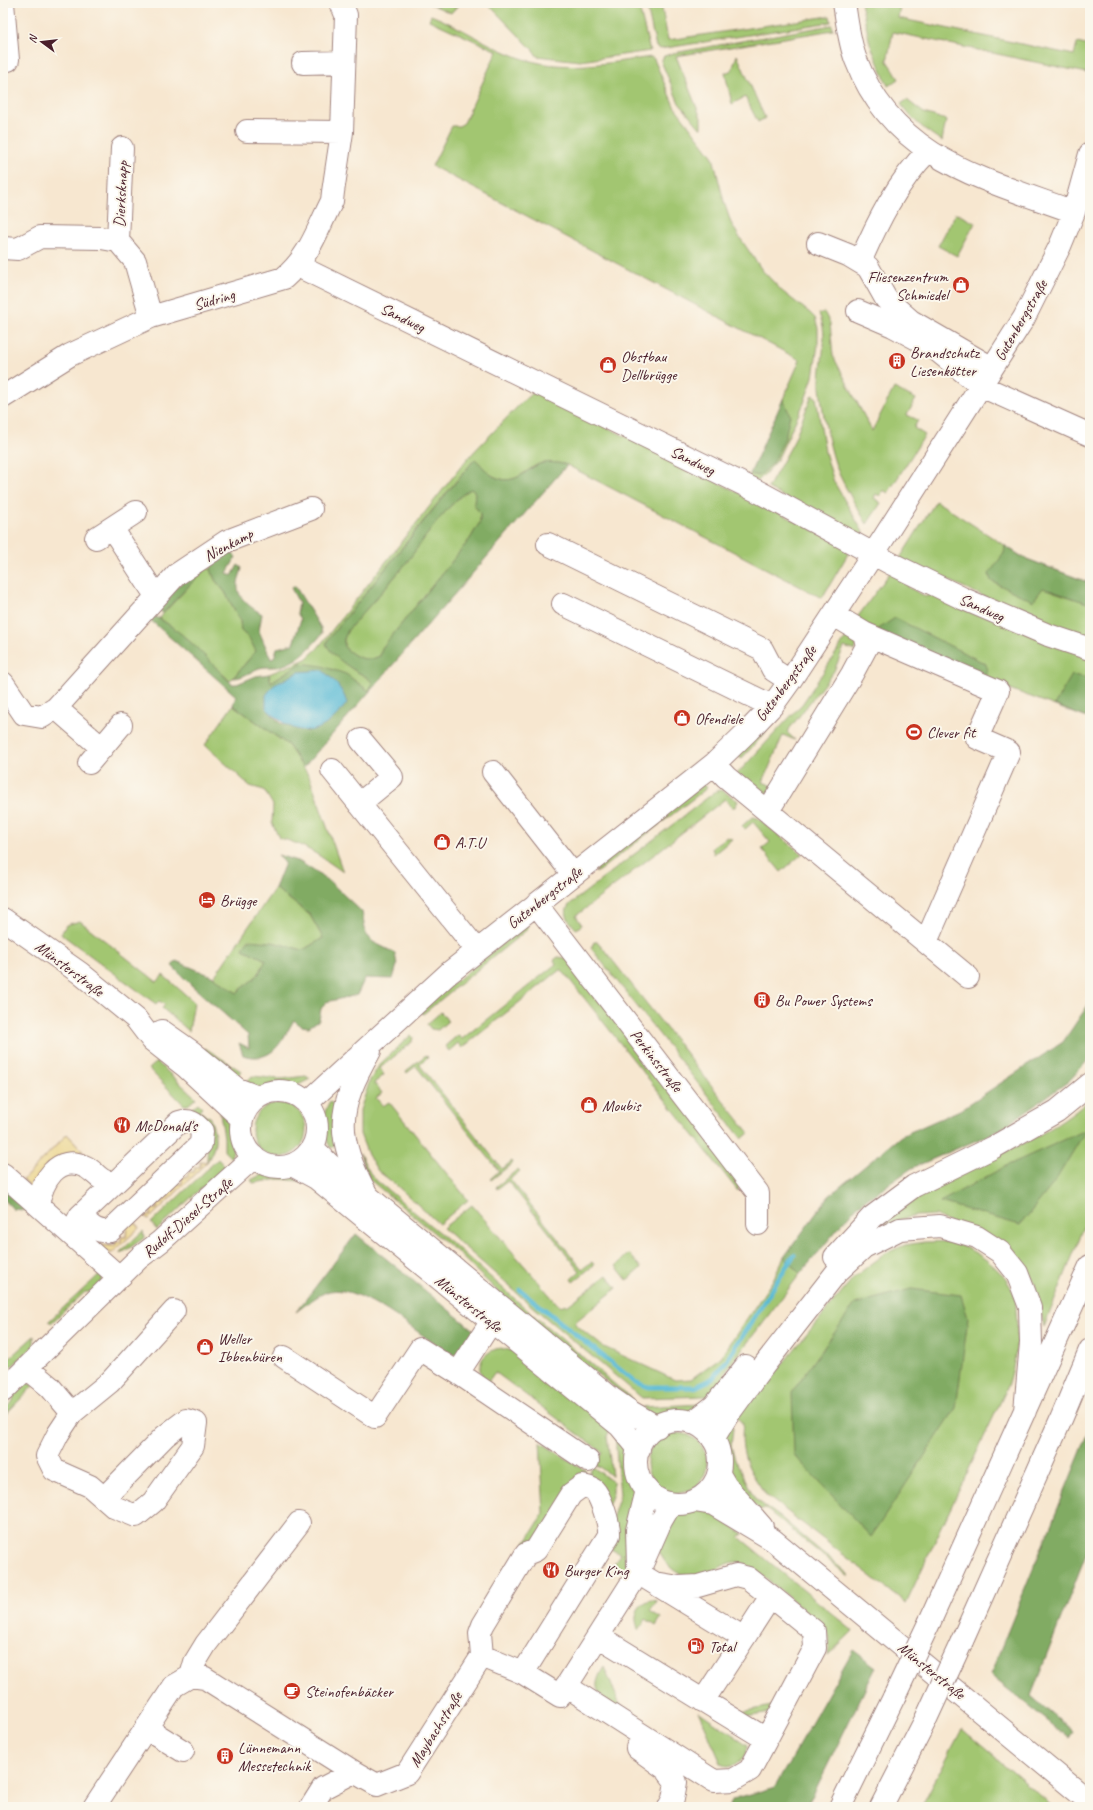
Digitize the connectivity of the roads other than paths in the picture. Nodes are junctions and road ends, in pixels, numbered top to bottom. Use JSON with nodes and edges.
{"nodes":[{"id":1,"x":3,"y":3,"type":"edge"},
{"id":2,"x":341,"y":3,"type":"edge"},
{"id":3,"x":844,"y":3,"type":"edge"},
{"id":4,"x":8,"y":60,"type":"dead end"},
{"id":5,"x":344,"y":62,"type":"junction"},
{"id":6,"x":303,"y":63,"type":"dead end"},
{"id":7,"x":247,"y":131,"type":"dead end"},
{"id":8,"x":342,"y":132,"type":"junction"},
{"id":9,"x":122,"y":148,"type":"dead end"},
{"id":10,"x":928,"y":151,"type":"junction"},
{"id":11,"x":1090,"y":154,"type":"edge"},
{"id":12,"x":1074,"y":212,"type":"junction"},
{"id":13,"x":118,"y":241,"type":"junction"},
{"id":14,"x":818,"y":243,"type":"dead end"},
{"id":15,"x":3,"y":248,"type":"edge"},
{"id":16,"x":860,"y":262,"type":"junction"},
{"id":17,"x":298,"y":266,"type":"junction"},
{"id":18,"x":858,"y":311,"type":"dead end"},
{"id":19,"x":151,"y":317,"type":"junction"},
{"id":20,"x":986,"y":377,"type":"junction"},
{"id":21,"x":3,"y":397,"type":"edge"},
{"id":22,"x":1090,"y":435,"type":"edge"},
{"id":23,"x":311,"y":509,"type":"dead end"},
{"id":24,"x":136,"y":512,"type":"dead end"},
{"id":25,"x":548,"y":544,"type":"dead end"},
{"id":26,"x":874,"y":554,"type":"junction"},
{"id":27,"x":156,"y":596,"type":"junction"},
{"id":28,"x":563,"y":604,"type":"dead end"},
{"id":29,"x":834,"y":615,"type":"junction"},
{"id":30,"x":864,"y":633,"type":"junction"},
{"id":31,"x":1090,"y":650,"type":"edge"},
{"id":32,"x":790,"y":681,"type":"junction"},
{"id":33,"x":3,"y":683,"type":"edge"},
{"id":34,"x":772,"y":706,"type":"junction"},
{"id":35,"x":56,"y":708,"type":"junction"},
{"id":36,"x":121,"y":725,"type":"dead end"},
{"id":37,"x":361,"y":740,"type":"dead end"},
{"id":38,"x":714,"y":764,"type":"junction"},
{"id":39,"x":332,"y":770,"type":"dead end"},
{"id":40,"x":493,"y":772,"type":"dead end"},
{"id":41,"x":359,"y":804,"type":"junction"},
{"id":42,"x":772,"y":805,"type":"junction"},
{"id":43,"x":573,"y":874,"type":"junction"},
{"id":44,"x":536,"y":904,"type":"junction"},
{"id":45,"x":3,"y":919,"type":"edge"},
{"id":46,"x":918,"y":936,"type":"junction"},
{"id":47,"x":477,"y":950,"type":"junction"},
{"id":48,"x":968,"y":977,"type":"dead end"},
{"id":49,"x":136,"y":1019,"type":"junction"},
{"id":50,"x":377,"y":1038,"type":"junction"},
{"id":51,"x":1090,"y":1084,"type":"edge"},
{"id":52,"x":258,"y":1097,"type":"junction"},
{"id":53,"x":308,"y":1103,"type":"junction"},
{"id":54,"x":242,"y":1119,"type":"junction"},
{"id":55,"x":313,"y":1148,"type":"junction"},
{"id":56,"x":254,"y":1157,"type":"junction"},
{"id":57,"x":292,"y":1165,"type":"junction"},
{"id":58,"x":3,"y":1174,"type":"edge"},
{"id":59,"x":115,"y":1182,"type":"junction"},
{"id":60,"x":366,"y":1195,"type":"junction"},
{"id":61,"x":38,"y":1205,"type":"junction"},
{"id":62,"x":80,"y":1216,"type":"junction"},
{"id":63,"x":758,"y":1224,"type":"dead end"},
{"id":64,"x":75,"y":1237,"type":"junction"},
{"id":65,"x":1090,"y":1266,"type":"edge"},
{"id":66,"x":119,"y":1277,"type":"junction"},
{"id":67,"x":174,"y":1311,"type":"dead end"},
{"id":68,"x":496,"y":1313,"type":"junction"},
{"id":69,"x":1090,"y":1350,"type":"edge"},
{"id":70,"x":284,"y":1357,"type":"dead end"},
{"id":71,"x":27,"y":1368,"type":"junction"},
{"id":72,"x":458,"y":1374,"type":"junction"},
{"id":73,"x":3,"y":1391,"type":"edge"},
{"id":74,"x":1025,"y":1411,"type":"junction"},
{"id":75,"x":72,"y":1413,"type":"junction"},
{"id":76,"x":692,"y":1423,"type":"junction"},
{"id":77,"x":657,"y":1427,"type":"junction"},
{"id":78,"x":713,"y":1439,"type":"junction"},
{"id":79,"x":639,"y":1449,"type":"junction"},
{"id":80,"x":588,"y":1461,"type":"dead end"},
{"id":81,"x":718,"y":1474,"type":"junction"},
{"id":82,"x":647,"y":1490,"type":"junction"},
{"id":83,"x":104,"y":1498,"type":"dead end"},
{"id":84,"x":694,"y":1501,"type":"junction"},
{"id":85,"x":671,"y":1504,"type":"junction"},
{"id":86,"x":299,"y":1523,"type":"dead end"},
{"id":87,"x":773,"y":1540,"type":"junction"},
{"id":88,"x":647,"y":1578,"type":"junction"},
{"id":89,"x":772,"y":1596,"type":"junction"},
{"id":90,"x":598,"y":1636,"type":"junction"},
{"id":91,"x":744,"y":1638,"type":"junction"},
{"id":92,"x":482,"y":1656,"type":"junction"},
{"id":93,"x":523,"y":1673,"type":"junction"},
{"id":94,"x":191,"y":1676,"type":"junction"},
{"id":95,"x":563,"y":1691,"type":"junction"},
{"id":96,"x":703,"y":1701,"type":"junction"},
{"id":97,"x":146,"y":1728,"type":"junction"},
{"id":98,"x":766,"y":1739,"type":"junction"},
{"id":99,"x":184,"y":1751,"type":"dead end"},
{"id":100,"x":354,"y":1772,"type":"junction"},
{"id":101,"x":1090,"y":1802,"type":"edge"},
{"id":102,"x":94,"y":1807,"type":"edge"},
{"id":103,"x":311,"y":1807,"type":"edge"},
{"id":104,"x":669,"y":1807,"type":"edge"},
{"id":105,"x":840,"y":1807,"type":"edge"},
{"id":106,"x":881,"y":1807,"type":"edge"}],
"edges":[{"from":1,"to":4,"type":"main road"},
{"from":2,"to":5,"type":"main road","name":"Südring"},
{"from":3,"to":10,"type":"main road"},
{"from":5,"to":6,"type":"main road"},
{"from":5,"to":8,"type":"main road","name":"Südring"},
{"from":7,"to":8,"type":"main road"},
{"from":8,"to":17,"type":"main road","name":"Südring"},
{"from":9,"to":13,"type":"main road","name":"Dierksknapp"},
{"from":10,"to":12,"type":"main road"},
{"from":10,"to":16,"type":"main road"},
{"from":11,"to":12,"type":"main road","name":"Gutenbergstraße"},
{"from":12,"to":20,"type":"main road","name":"Gutenbergstraße"},
{"from":13,"to":15,"type":"main road","name":"Dierksknapp"},
{"from":13,"to":19,"type":"main road","name":"Dierksknapp"},
{"from":14,"to":16,"type":"main road"},
{"from":16,"to":20,"type":"main road"},
{"from":17,"to":19,"type":"main road","name":"Südring"},
{"from":17,"to":26,"type":"main road","name":"Sandweg"},
{"from":18,"to":20,"type":"main road"},
{"from":19,"to":21,"type":"main road","name":"Südring"},
{"from":20,"to":22,"type":"main road"},
{"from":20,"to":26,"type":"main road","name":"Gutenbergstraße"},
{"from":23,"to":27,"type":"main road","name":"Nienkamp"},
{"from":24,"to":27,"type":"main road"},
{"from":25,"to":32,"type":"main road"},
{"from":26,"to":29,"type":"main road","name":"Gutenbergstraße"},
{"from":26,"to":31,"type":"main road","name":"Sandweg"},
{"from":27,"to":35,"type":"main road","name":"Nienkamp"},
{"from":28,"to":34,"type":"main road"},
{"from":29,"to":30,"type":"main road"},
{"from":29,"to":32,"type":"main road","name":"Gutenbergstraße"},
{"from":30,"to":42,"type":"main road"},
{"from":30,"to":46,"type":"main road"},
{"from":32,"to":34,"type":"main road","name":"Gutenbergstraße"},
{"from":33,"to":35,"type":"main road","name":"Nienkamp"},
{"from":34,"to":38,"type":"main road","name":"Gutenbergstraße"},
{"from":35,"to":36,"type":"main road"},
{"from":37,"to":41,"type":"main road"},
{"from":38,"to":42,"type":"main road"},
{"from":38,"to":43,"type":"main road","name":"Gutenbergstraße"},
{"from":39,"to":41,"type":"main road"},
{"from":40,"to":43,"type":"main road"},
{"from":41,"to":47,"type":"main road"},
{"from":42,"to":46,"type":"main road"},
{"from":43,"to":44,"type":"main road","name":"Gutenbergstraße"},
{"from":44,"to":47,"type":"main road","name":"Gutenbergstraße"},
{"from":44,"to":63,"type":"main road","name":"Perkinsstraße"},
{"from":45,"to":49,"type":"main road","name":"Münsterstraße"},
{"from":46,"to":48,"type":"main road"},
{"from":47,"to":50,"type":"main road","name":"Gutenbergstraße"},
{"from":49,"to":52,"type":"main road","name":"Münsterstraße"},
{"from":49,"to":54,"type":"main road","name":"Münsterstraße"},
{"from":50,"to":53,"type":"main road","name":"Gutenbergstraße"},
{"from":50,"to":60,"type":"main road","name":"Münsterstraße"},
{"from":51,"to":76,"type":"main road"},
{"from":52,"to":53,"type":"main road"},
{"from":52,"to":54,"type":"main road"},
{"from":53,"to":55,"type":"main road"},
{"from":54,"to":56,"type":"main road"},
{"from":55,"to":57,"type":"main road"},
{"from":55,"to":60,"type":"main road","name":"Münsterstraße"},
{"from":56,"to":57,"type":"main road"},
{"from":56,"to":66,"type":"main road","name":"Rudolf-Diesel-Straße"},
{"from":57,"to":68,"type":"main road","name":"Münsterstraße"},
{"from":58,"to":61,"type":"main road"},
{"from":59,"to":61,"type":"main road"},
{"from":59,"to":62,"type":"main road"},
{"from":59,"to":62,"type":"main road"},
{"from":60,"to":68,"type":"main road","name":"Münsterstraße"},
{"from":61,"to":64,"type":"main road"},
{"from":62,"to":64,"type":"main road"},
{"from":64,"to":66,"type":"main road"},
{"from":65,"to":74,"type":"main road"},
{"from":66,"to":71,"type":"main road","name":"Rudolf-Diesel-Straße"},
{"from":67,"to":75,"type":"main road"},
{"from":68,"to":72,"type":"main road"},
{"from":68,"to":77,"type":"main road","name":"Münsterstraße"},
{"from":68,"to":79,"type":"main road","name":"Münsterstraße"},
{"from":69,"to":106,"type":"main road","bridge":true},
{"from":70,"to":72,"type":"main road"},
{"from":71,"to":73,"type":"main road","name":"Rudolf-Diesel-Straße"},
{"from":71,"to":75,"type":"main road"},
{"from":72,"to":80,"type":"main road"},
{"from":74,"to":78,"type":"main road"},
{"from":74,"to":105,"type":"main road","bridge":true},
{"from":75,"to":83,"type":"main road"},
{"from":76,"to":77,"type":"main road"},
{"from":76,"to":78,"type":"main road"},
{"from":77,"to":79,"type":"main road"},
{"from":78,"to":81,"type":"main road"},
{"from":79,"to":82,"type":"main road"},
{"from":81,"to":84,"type":"main road"},
{"from":81,"to":87,"type":"main road","name":"Münsterstraße"},
{"from":82,"to":85,"type":"main road"},
{"from":82,"to":88,"type":"main road"},
{"from":84,"to":85,"type":"main road"},
{"from":84,"to":87,"type":"main road","name":"Münsterstraße"},
{"from":85,"to":88,"type":"main road"},
{"from":86,"to":94,"type":"main road"},
{"from":87,"to":101,"type":"main road","name":"Münsterstraße"},
{"from":88,"to":89,"type":"main road"},
{"from":88,"to":90,"type":"main road"},
{"from":88,"to":91,"type":"main road"},
{"from":89,"to":91,"type":"main road"},
{"from":89,"to":98,"type":"main road"},
{"from":90,"to":95,"type":"main road"},
{"from":90,"to":96,"type":"main road"},
{"from":91,"to":96,"type":"main road"},
{"from":92,"to":93,"type":"main road"},
{"from":92,"to":93,"type":"main road"},
{"from":92,"to":100,"type":"main road","name":"Maybachstraße"},
{"from":93,"to":95,"type":"main road"},
{"from":94,"to":97,"type":"main road"},
{"from":94,"to":100,"type":"main road","name":"Maybachstraße"},
{"from":95,"to":98,"type":"main road"},
{"from":95,"to":104,"type":"main road"},
{"from":96,"to":98,"type":"main road"},
{"from":97,"to":99,"type":"main road"},
{"from":97,"to":102,"type":"main road"},
{"from":100,"to":103,"type":"main road"}]}
